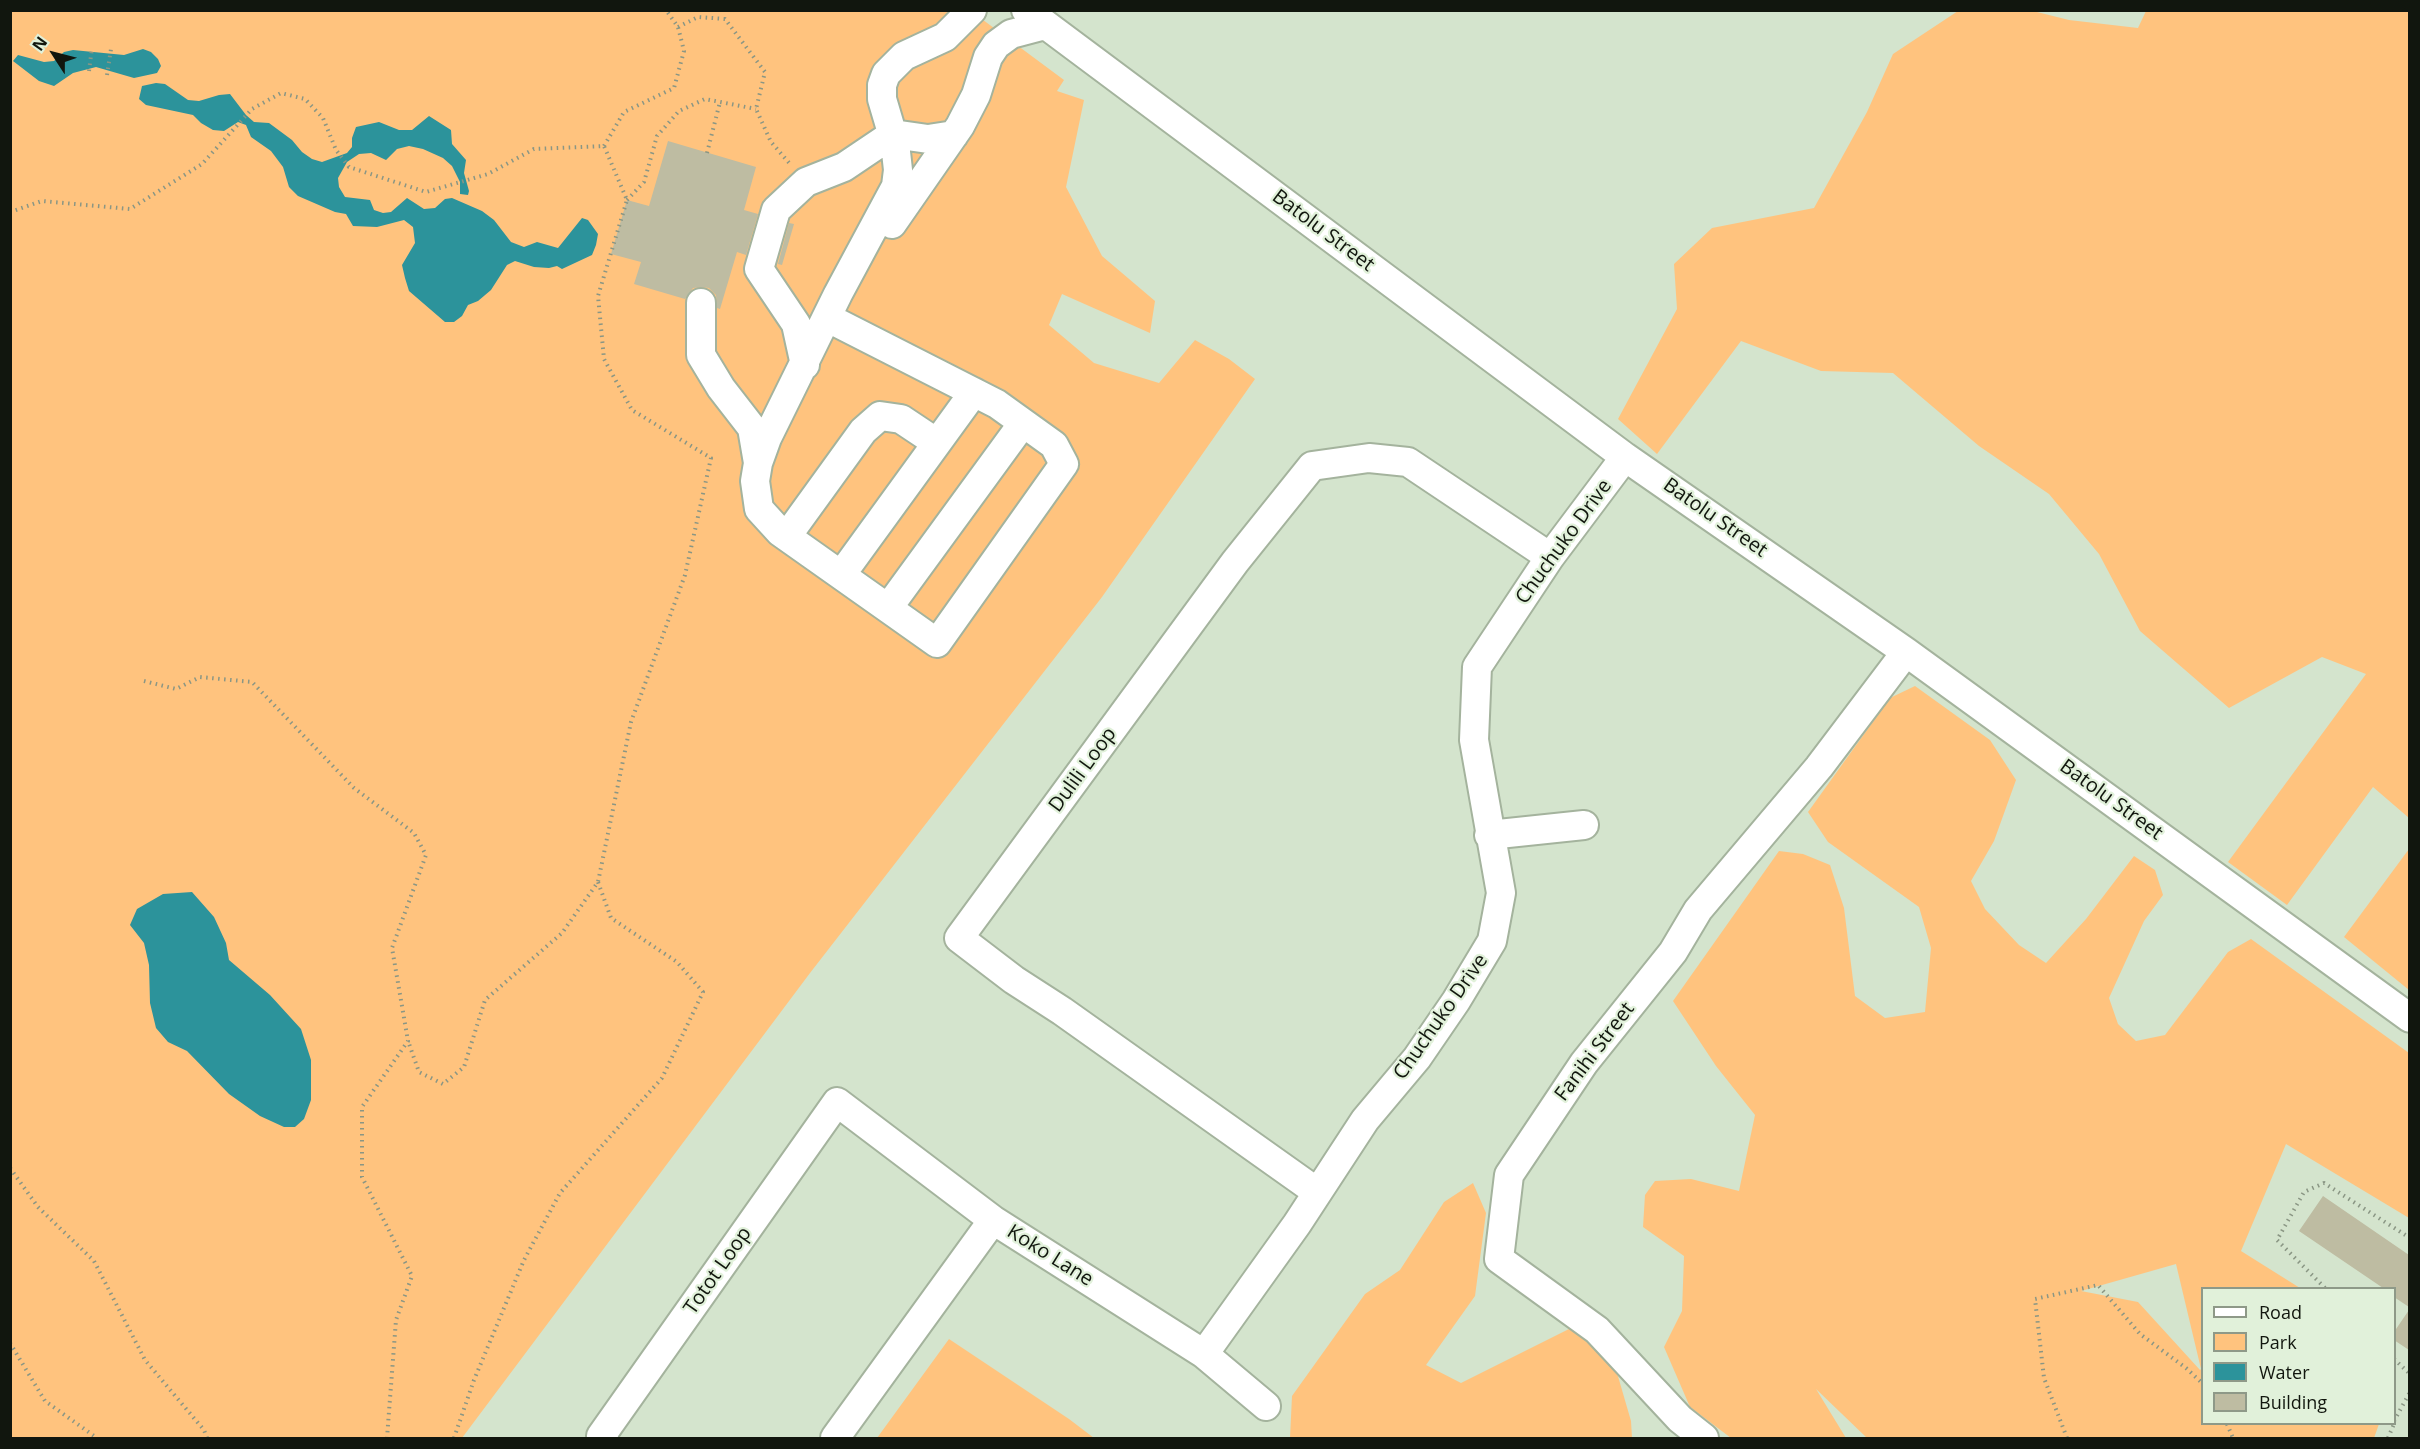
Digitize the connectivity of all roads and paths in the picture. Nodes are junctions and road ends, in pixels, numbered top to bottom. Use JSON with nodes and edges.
{"nodes":[{"id":1,"x":666,"y":10,"type":"edge"},
{"id":2,"x":972,"y":10,"type":"edge"},
{"id":3,"x":1036,"y":17,"type":"edge"},
{"id":4,"x":678,"y":27,"type":"junction"},
{"id":5,"x":92,"y":48,"type":"dead end"},
{"id":6,"x":111,"y":49,"type":"dead end"},
{"id":7,"x":88,"y":71,"type":"dead end"},
{"id":8,"x":107,"y":75,"type":"dead end"},
{"id":9,"x":720,"y":102,"type":"junction"},
{"id":10,"x":756,"y":109,"type":"junction"},
{"id":11,"x":893,"y":134,"type":"junction"},
{"id":12,"x":954,"y":135,"type":"junction"},
{"id":13,"x":603,"y":146,"type":"junction"},
{"id":14,"x":707,"y":153,"type":"dead end"},
{"id":15,"x":806,"y":182,"type":"junction"},
{"id":16,"x":627,"y":200,"type":"junction"},
{"id":17,"x":10,"y":212,"type":"edge"},
{"id":18,"x":701,"y":303,"type":"dead end"},
{"id":19,"x":825,"y":323,"type":"junction"},
{"id":20,"x":805,"y":365,"type":"junction"},
{"id":21,"x":974,"y":392,"type":"junction"},
{"id":22,"x":1023,"y":423,"type":"junction"},
{"id":23,"x":937,"y":443,"type":"junction"},
{"id":24,"x":1625,"y":457,"type":"junction"},
{"id":25,"x":758,"y":463,"type":"junction"},
{"id":26,"x":787,"y":536,"type":"junction"},
{"id":27,"x":1550,"y":556,"type":"junction"},
{"id":28,"x":841,"y":575,"type":"junction"},
{"id":29,"x":888,"y":608,"type":"junction"},
{"id":30,"x":1906,"y":652,"type":"junction"},
{"id":31,"x":144,"y":681,"type":"dead end"},
{"id":32,"x":1584,"y":825,"type":"dead end"},
{"id":33,"x":1489,"y":835,"type":"junction"},
{"id":34,"x":598,"y":882,"type":"junction"},
{"id":35,"x":2409,"y":1018,"type":"edge"},
{"id":36,"x":408,"y":1041,"type":"junction"},
{"id":37,"x":837,"y":1102,"type":"joint"},
{"id":38,"x":10,"y":1168,"type":"edge"},
{"id":39,"x":1317,"y":1192,"type":"junction"},
{"id":40,"x":993,"y":1220,"type":"junction"},
{"id":41,"x":2409,"y":1238,"type":"edge"},
{"id":42,"x":2324,"y":1287,"type":"edge"},
{"id":43,"x":10,"y":1343,"type":"edge"},
{"id":44,"x":1204,"y":1354,"type":"junction"},
{"id":45,"x":2396,"y":1361,"type":"edge"},
{"id":46,"x":2409,"y":1374,"type":"edge"},
{"id":47,"x":2201,"y":1382,"type":"edge"},
{"id":48,"x":2409,"y":1392,"type":"edge"},
{"id":49,"x":1266,"y":1406,"type":"dead end"},
{"id":50,"x":2396,"y":1418,"type":"edge"},
{"id":51,"x":97,"y":1438,"type":"edge"},
{"id":52,"x":207,"y":1438,"type":"edge"},
{"id":53,"x":387,"y":1438,"type":"edge"},
{"id":54,"x":454,"y":1438,"type":"edge"},
{"id":55,"x":604,"y":1438,"type":"edge"},
{"id":56,"x":835,"y":1438,"type":"edge"},
{"id":57,"x":1704,"y":1438,"type":"edge"},
{"id":58,"x":2067,"y":1438,"type":"edge"}],
"edges":[{"from":1,"to":4,"type":"path"},
{"from":2,"to":11,"type":"street"},
{"from":3,"to":12,"type":"street"},
{"from":3,"to":24,"type":"street","name":"Batolu Street"},
{"from":4,"to":10,"type":"path"},
{"from":4,"to":13,"type":"path"},
{"from":5,"to":7,"type":"path"},
{"from":6,"to":8,"type":"path"},
{"from":9,"to":10,"type":"path"},
{"from":9,"to":14,"type":"path"},
{"from":9,"to":16,"type":"path"},
{"from":10,"to":15,"type":"path"},
{"from":11,"to":12,"type":"street"},
{"from":11,"to":15,"type":"street"},
{"from":11,"to":19,"type":"street"},
{"from":12,"to":19,"type":"street"},
{"from":13,"to":16,"type":"path"},
{"from":13,"to":17,"type":"path"},
{"from":15,"to":20,"type":"street"},
{"from":16,"to":34,"type":"path"},
{"from":18,"to":25,"type":"street"},
{"from":19,"to":20,"type":"street"},
{"from":19,"to":21,"type":"street"},
{"from":20,"to":25,"type":"street"},
{"from":21,"to":22,"type":"street"},
{"from":21,"to":23,"type":"street"},
{"from":22,"to":29,"type":"street"},
{"from":22,"to":29,"type":"street"},
{"from":23,"to":26,"type":"street"},
{"from":23,"to":28,"type":"street"},
{"from":24,"to":27,"type":"street","name":"Chuchuko Drive"},
{"from":24,"to":30,"type":"street","name":"Batolu Street"},
{"from":25,"to":26,"type":"street"},
{"from":26,"to":28,"type":"street"},
{"from":27,"to":33,"type":"street","name":"Chuchuko Drive"},
{"from":27,"to":39,"type":"street","name":"Dulili Loop"},
{"from":28,"to":29,"type":"street"},
{"from":30,"to":35,"type":"street","name":"Batolu Street"},
{"from":30,"to":57,"type":"street","name":"Fanihi Street"},
{"from":31,"to":36,"type":"path"},
{"from":32,"to":33,"type":"street"},
{"from":33,"to":39,"type":"street","name":"Chuchuko Drive"},
{"from":34,"to":36,"type":"path"},
{"from":34,"to":54,"type":"path"},
{"from":36,"to":53,"type":"path"},
{"from":37,"to":40,"type":"street","name":"Koko Lane"},
{"from":37,"to":55,"type":"street","name":"Totot Loop"},
{"from":38,"to":52,"type":"path"},
{"from":39,"to":44,"type":"street","name":"Chuchuko Drive"},
{"from":40,"to":44,"type":"street","name":"Koko Lane"},
{"from":40,"to":56,"type":"street"},
{"from":41,"to":42,"type":"path"},
{"from":43,"to":51,"type":"path"},
{"from":44,"to":49,"type":"street","name":"Koko Lane"},
{"from":45,"to":46,"type":"path"},
{"from":47,"to":58,"type":"path"},
{"from":48,"to":50,"type":"path"}]}
